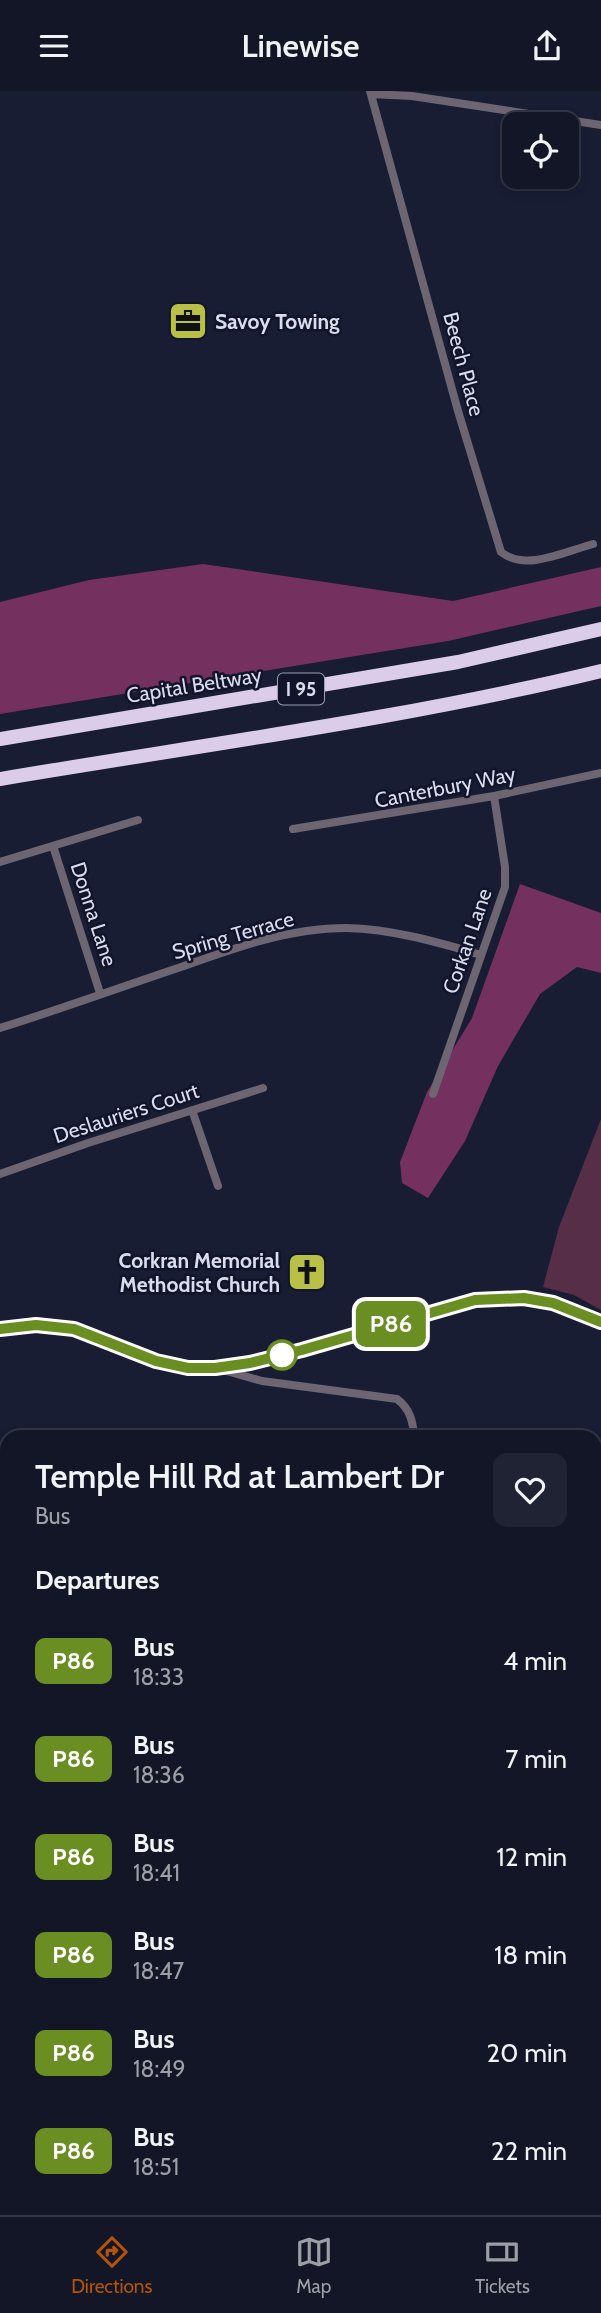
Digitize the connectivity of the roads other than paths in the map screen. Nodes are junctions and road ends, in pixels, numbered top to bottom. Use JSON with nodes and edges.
{"nodes":[{"id":1,"x":370,"y":92,"type":"edge"},
{"id":2,"x":601,"y":125,"type":"edge"},
{"id":3,"x":593,"y":544,"type":"dead end"},
{"id":4,"x":601,"y":629,"type":"edge"},
{"id":5,"x":601,"y":671,"type":"edge"},
{"id":6,"x":0,"y":739,"type":"edge"},
{"id":7,"x":601,"y":773,"type":"edge"},
{"id":8,"x":0,"y":779,"type":"edge"},
{"id":9,"x":494,"y":796,"type":"junction"},
{"id":10,"x":138,"y":820,"type":"dead end"},
{"id":11,"x":293,"y":829,"type":"dead end"},
{"id":12,"x":53,"y":846,"type":"junction"},
{"id":13,"x":0,"y":862,"type":"edge"},
{"id":14,"x":481,"y":955,"type":"junction"},
{"id":15,"x":100,"y":993,"type":"junction"},
{"id":16,"x":0,"y":1028,"type":"edge"},
{"id":17,"x":263,"y":1088,"type":"dead end"},
{"id":18,"x":433,"y":1094,"type":"dead end"},
{"id":19,"x":192,"y":1110,"type":"junction"},
{"id":20,"x":0,"y":1174,"type":"edge"},
{"id":21,"x":218,"y":1186,"type":"dead end"},
{"id":22,"x":601,"y":1322,"type":"edge"},
{"id":23,"x":0,"y":1329,"type":"edge"},
{"id":24,"x":215,"y":1368,"type":"junction"},
{"id":25,"x":413,"y":1430,"type":"edge"}],
"edges":[{"from":1,"to":2,"type":"street"},
{"from":1,"to":3,"type":"street","name":"Beech Place"},
{"from":4,"to":6,"type":"highway","name":"Capital Beltway","number":"I 95"},
{"from":5,"to":8,"type":"highway","number":"I 95"},
{"from":7,"to":9,"type":"street","name":"Canterbury Way"},
{"from":9,"to":11,"type":"street","name":"Canterbury Way"},
{"from":9,"to":14,"type":"street","name":"Corkan Lane"},
{"from":10,"to":12,"type":"street"},
{"from":12,"to":13,"type":"street"},
{"from":12,"to":15,"type":"street","name":"Donna Lane"},
{"from":14,"to":15,"type":"street","name":"Spring Terrace"},
{"from":14,"to":18,"type":"street","name":"Corkan Lane"},
{"from":15,"to":16,"type":"street","name":"Spring Terrace"},
{"from":17,"to":19,"type":"street","name":"Deslauriers Court"},
{"from":19,"to":20,"type":"street","name":"Deslauriers Court"},
{"from":19,"to":21,"type":"street"},
{"from":22,"to":24,"type":"main road"},
{"from":23,"to":24,"type":"main road"},
{"from":24,"to":25,"type":"street"}]}
